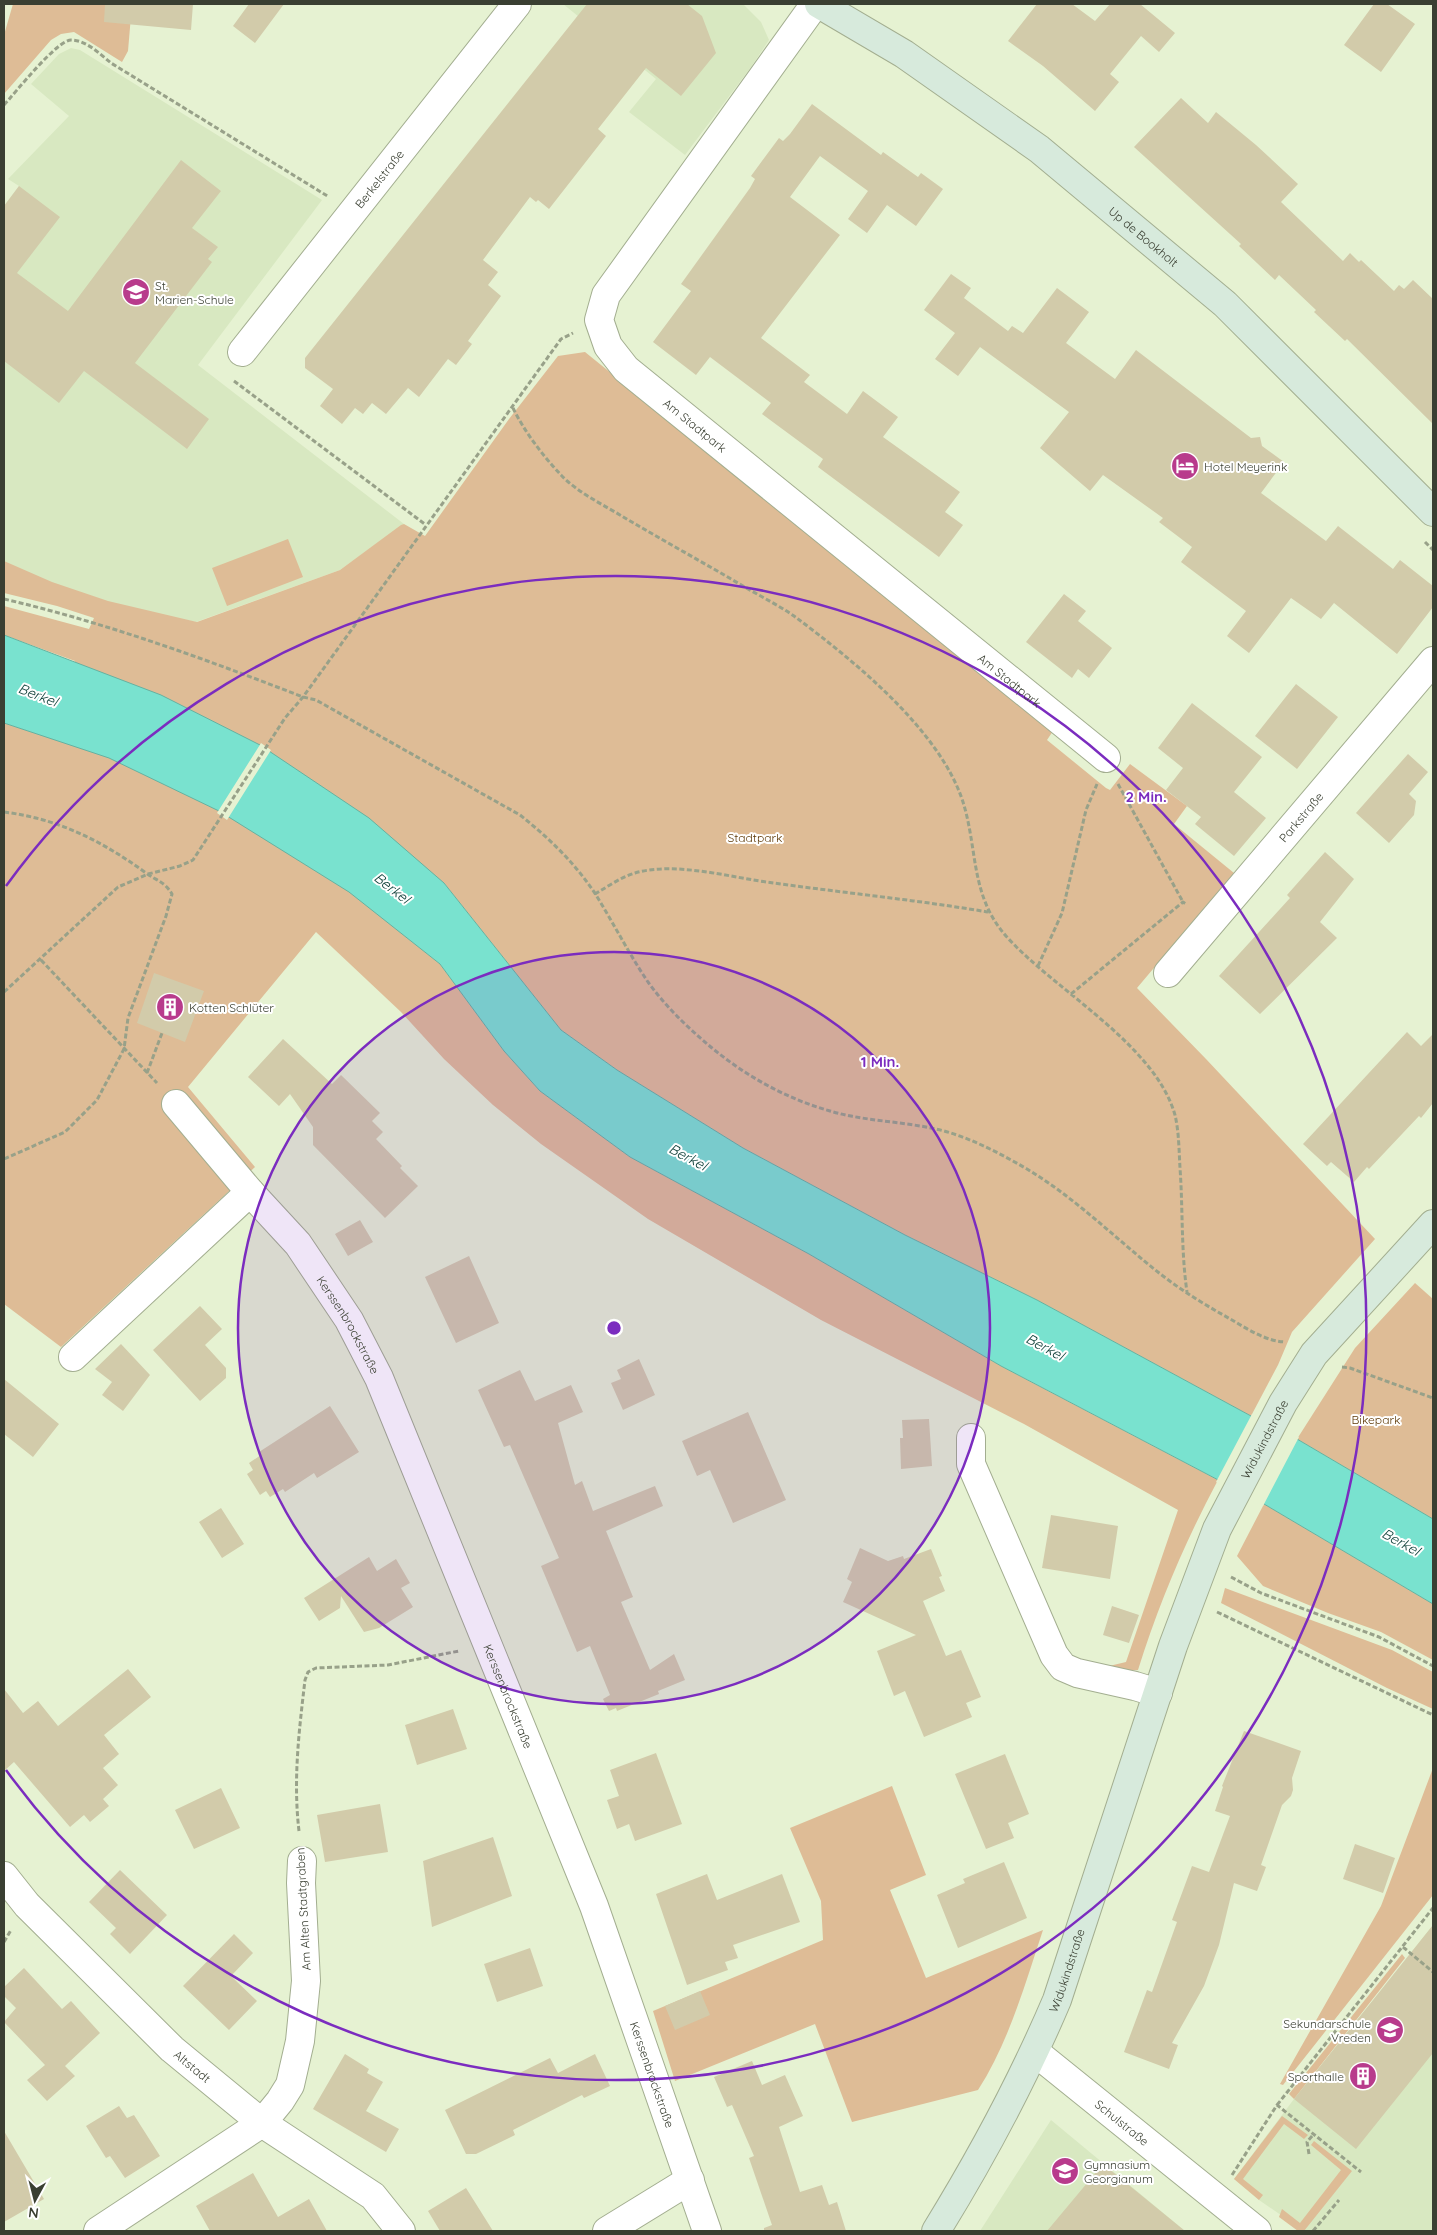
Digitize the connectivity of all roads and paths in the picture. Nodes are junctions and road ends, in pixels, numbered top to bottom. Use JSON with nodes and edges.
{"nodes":[{"id":1,"x":517,"y":4,"type":"edge"},
{"id":2,"x":815,"y":4,"type":"edge"},
{"id":3,"x":818,"y":4,"type":"edge"},
{"id":4,"x":4,"y":105,"type":"edge"},
{"id":5,"x":352,"y":212,"type":"junction"},
{"id":6,"x":600,"y":320,"type":"junction"},
{"id":7,"x":242,"y":352,"type":"joint"},
{"id":8,"x":513,"y":408,"type":"junction"},
{"id":9,"x":1433,"y":512,"type":"edge"},
{"id":10,"x":426,"y":525,"type":"junction"},
{"id":11,"x":1420,"y":536,"type":"dead end"},
{"id":12,"x":1433,"y":550,"type":"edge"},
{"id":13,"x":4,"y":599,"type":"edge"},
{"id":14,"x":1433,"y":661,"type":"edge"},
{"id":15,"x":303,"y":697,"type":"junction"},
{"id":16,"x":1106,"y":758,"type":"joint"},
{"id":17,"x":1092,"y":796,"type":"dead end"},
{"id":18,"x":4,"y":812,"type":"edge"},
{"id":19,"x":148,"y":874,"type":"junction"},
{"id":20,"x":595,"y":894,"type":"junction"},
{"id":21,"x":1183,"y":902,"type":"junction"},
{"id":22,"x":988,"y":912,"type":"junction"},
{"id":23,"x":1212,"y":921,"type":"junction"},
{"id":24,"x":41,"y":960,"type":"junction"},
{"id":25,"x":1038,"y":966,"type":"junction"},
{"id":26,"x":1168,"y":973,"type":"dead end"},
{"id":27,"x":4,"y":992,"type":"edge"},
{"id":28,"x":1071,"y":994,"type":"junction"},
{"id":29,"x":162,"y":1033,"type":"dead end"},
{"id":30,"x":124,"y":1049,"type":"junction"},
{"id":31,"x":147,"y":1073,"type":"junction"},
{"id":32,"x":176,"y":1104,"type":"joint"},
{"id":33,"x":4,"y":1159,"type":"edge"},
{"id":34,"x":250,"y":1192,"type":"junction"},
{"id":35,"x":1433,"y":1224,"type":"edge"},
{"id":36,"x":1187,"y":1293,"type":"junction"},
{"id":37,"x":1314,"y":1354,"type":"junction"},
{"id":38,"x":73,"y":1357,"type":"dead end"},
{"id":39,"x":1433,"y":1398,"type":"edge"},
{"id":40,"x":971,"y":1438,"type":"dead end"},
{"id":41,"x":1202,"y":1565,"type":"junction"},
{"id":42,"x":1189,"y":1601,"type":"junction"},
{"id":43,"x":486,"y":1640,"type":"junction"},
{"id":44,"x":1433,"y":1666,"type":"edge"},
{"id":45,"x":1158,"y":1693,"type":"junction"},
{"id":46,"x":1433,"y":1715,"type":"edge"},
{"id":47,"x":302,"y":1862,"type":"joint"},
{"id":48,"x":4,"y":1876,"type":"edge"},
{"id":49,"x":1433,"y":1908,"type":"edge"},
{"id":50,"x":1403,"y":1947,"type":"junction"},
{"id":51,"x":1433,"y":1972,"type":"edge"},
{"id":52,"x":1035,"y":2052,"type":"junction"},
{"id":53,"x":1277,"y":2106,"type":"junction"},
{"id":54,"x":262,"y":2123,"type":"junction"},
{"id":55,"x":1314,"y":2135,"type":"junction"},
{"id":56,"x":1309,"y":2154,"type":"dead end"},
{"id":57,"x":1361,"y":2172,"type":"dead end"},
{"id":58,"x":690,"y":2180,"type":"junction"},
{"id":59,"x":1227,"y":2182,"type":"dead end"},
{"id":60,"x":1339,"y":2200,"type":"dead end"},
{"id":61,"x":98,"y":2231,"type":"edge"},
{"id":62,"x":401,"y":2231,"type":"edge"},
{"id":63,"x":607,"y":2231,"type":"edge"},
{"id":64,"x":707,"y":2231,"type":"edge"},
{"id":65,"x":936,"y":2231,"type":"edge"},
{"id":66,"x":1257,"y":2231,"type":"edge"},
{"id":67,"x":1313,"y":2231,"type":"edge"}],
"edges":[{"from":1,"to":5,"type":"street","name":"Berkelstraße"},
{"from":2,"to":6,"type":"street"},
{"from":3,"to":9,"type":"street","name":"Up de Bookholt"},
{"from":4,"to":5,"type":"path"},
{"from":5,"to":7,"type":"street","name":"Berkelstraße"},
{"from":6,"to":8,"type":"path"},
{"from":6,"to":16,"type":"street","name":"Am Stadtpark"},
{"from":7,"to":10,"type":"path"},
{"from":8,"to":10,"type":"path"},
{"from":8,"to":22,"type":"path"},
{"from":10,"to":15,"type":"path"},
{"from":11,"to":12,"type":"path"},
{"from":13,"to":15,"type":"path"},
{"from":14,"to":23,"type":"street","name":"Parkstraße"},
{"from":15,"to":19,"type":"path"},
{"from":15,"to":20,"type":"path"},
{"from":16,"to":21,"type":"path"},
{"from":17,"to":25,"type":"path"},
{"from":18,"to":19,"type":"path"},
{"from":19,"to":24,"type":"path"},
{"from":19,"to":30,"type":"path"},
{"from":20,"to":22,"type":"path"},
{"from":20,"to":36,"type":"path"},
{"from":21,"to":23,"type":"path"},
{"from":21,"to":28,"type":"path"},
{"from":22,"to":25,"type":"path"},
{"from":23,"to":26,"type":"street","name":"Parkstraße"},
{"from":24,"to":27,"type":"path"},
{"from":24,"to":30,"type":"path"},
{"from":25,"to":28,"type":"path"},
{"from":28,"to":36,"type":"path"},
{"from":29,"to":31,"type":"path"},
{"from":30,"to":31,"type":"path"},
{"from":30,"to":33,"type":"path"},
{"from":31,"to":32,"type":"path"},
{"from":32,"to":34,"type":"street","name":"Kerssenbrockstraße"},
{"from":34,"to":38,"type":"street"},
{"from":34,"to":43,"type":"street","name":"Kerssenbrockstraße"},
{"from":35,"to":37,"type":"street","name":"Widukindstraße"},
{"from":36,"to":37,"type":"path"},
{"from":37,"to":39,"type":"path"},
{"from":37,"to":41,"type":"street","name":"Widukindstraße"},
{"from":40,"to":45,"type":"street"},
{"from":41,"to":42,"type":"street","name":"Widukindstraße"},
{"from":41,"to":44,"type":"path"},
{"from":42,"to":45,"type":"street","name":"Widukindstraße"},
{"from":42,"to":46,"type":"path"},
{"from":43,"to":47,"type":"path","name":"Am Alten Stadtgraben"},
{"from":43,"to":58,"type":"street","name":"Kerssenbrockstraße"},
{"from":45,"to":52,"type":"street","name":"Widukindstraße"},
{"from":47,"to":54,"type":"street","name":"Am Alten Stadtgraben"},
{"from":48,"to":54,"type":"street","name":"Altstadt"},
{"from":49,"to":50,"type":"path"},
{"from":50,"to":51,"type":"path"},
{"from":50,"to":53,"type":"path"},
{"from":52,"to":65,"type":"street","name":"Widukindstraße"},
{"from":52,"to":66,"type":"street","name":"Schulstraße"},
{"from":53,"to":55,"type":"path"},
{"from":53,"to":59,"type":"path"},
{"from":54,"to":61,"type":"street","name":"Am Alten Stadtgraben"},
{"from":54,"to":62,"type":"street","name":"Altstadt"},
{"from":55,"to":56,"type":"path"},
{"from":55,"to":57,"type":"path"},
{"from":58,"to":63,"type":"street"},
{"from":58,"to":64,"type":"street","name":"Kerssenbrockstraße"},
{"from":60,"to":67,"type":"path"}]}
